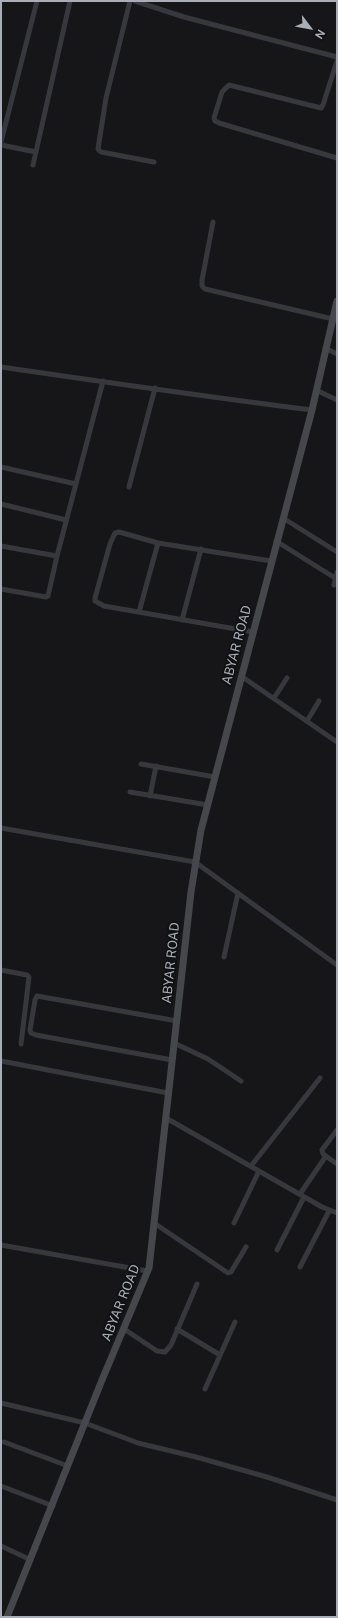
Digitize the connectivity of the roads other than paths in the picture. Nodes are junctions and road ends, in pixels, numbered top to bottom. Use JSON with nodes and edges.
{"nodes":[{"id":1,"x":37,"y":1,"type":"edge"},
{"id":2,"x":70,"y":1,"type":"edge"},
{"id":3,"x":130,"y":1,"type":"edge"},
{"id":4,"x":135,"y":1,"type":"edge"},
{"id":5,"x":337,"y":57,"type":"edge"},
{"id":6,"x":337,"y":61,"type":"edge"},
{"id":7,"x":1,"y":143,"type":"edge"},
{"id":8,"x":36,"y":152,"type":"junction"},
{"id":9,"x":337,"y":158,"type":"edge"},
{"id":10,"x":154,"y":162,"type":"dead end"},
{"id":11,"x":34,"y":165,"type":"dead end"},
{"id":12,"x":213,"y":222,"type":"dead end"},
{"id":13,"x":337,"y":301,"type":"edge"},
{"id":14,"x":334,"y":322,"type":"edge"},
{"id":15,"x":325,"y":348,"type":"junction"},
{"id":16,"x":337,"y":354,"type":"edge"},
{"id":17,"x":1,"y":367,"type":"edge"},
{"id":18,"x":103,"y":381,"type":"junction"},
{"id":19,"x":155,"y":388,"type":"junction"},
{"id":20,"x":316,"y":390,"type":"junction"},
{"id":21,"x":337,"y":400,"type":"edge"},
{"id":22,"x":312,"y":410,"type":"junction"},
{"id":23,"x":1,"y":467,"type":"edge"},
{"id":24,"x":76,"y":484,"type":"junction"},
{"id":25,"x":129,"y":487,"type":"dead end"},
{"id":26,"x":1,"y":504,"type":"edge"},
{"id":27,"x":283,"y":518,"type":"junction"},
{"id":28,"x":66,"y":520,"type":"junction"},
{"id":29,"x":276,"y":541,"type":"junction"},
{"id":30,"x":158,"y":542,"type":"junction"},
{"id":31,"x":1,"y":546,"type":"edge"},
{"id":32,"x":201,"y":549,"type":"junction"},
{"id":33,"x":337,"y":552,"type":"edge"},
{"id":34,"x":57,"y":556,"type":"junction"},
{"id":35,"x":271,"y":561,"type":"junction"},
{"id":36,"x":337,"y":572,"type":"edge"},
{"id":37,"x":335,"y":578,"type":"junction"},
{"id":38,"x":334,"y":585,"type":"dead end"},
{"id":39,"x":1,"y":589,"type":"edge"},
{"id":40,"x":139,"y":612,"type":"junction"},
{"id":41,"x":182,"y":620,"type":"junction"},
{"id":42,"x":253,"y":632,"type":"junction"},
{"id":43,"x":241,"y":676,"type":"junction"},
{"id":44,"x":287,"y":678,"type":"dead end"},
{"id":45,"x":274,"y":698,"type":"junction"},
{"id":46,"x":320,"y":700,"type":"dead end"},
{"id":47,"x":307,"y":721,"type":"junction"},
{"id":48,"x":337,"y":742,"type":"edge"},
{"id":49,"x":141,"y":764,"type":"dead end"},
{"id":50,"x":156,"y":766,"type":"junction"},
{"id":51,"x":214,"y":777,"type":"junction"},
{"id":52,"x":130,"y":792,"type":"dead end"},
{"id":53,"x":150,"y":796,"type":"junction"},
{"id":54,"x":208,"y":805,"type":"junction"},
{"id":55,"x":1,"y":828,"type":"edge"},
{"id":56,"x":195,"y":862,"type":"junction"},
{"id":57,"x":238,"y":893,"type":"junction"},
{"id":58,"x":224,"y":957,"type":"dead end"},
{"id":59,"x":337,"y":965,"type":"edge"},
{"id":60,"x":1,"y":970,"type":"edge"},
{"id":61,"x":177,"y":1021,"type":"junction"},
{"id":62,"x":174,"y":1043,"type":"junction"},
{"id":63,"x":21,"y":1044,"type":"dead end"},
{"id":64,"x":172,"y":1060,"type":"junction"},
{"id":65,"x":1,"y":1061,"type":"edge"},
{"id":66,"x":320,"y":1078,"type":"dead end"},
{"id":67,"x":241,"y":1081,"type":"dead end"},
{"id":68,"x":168,"y":1093,"type":"junction"},
{"id":69,"x":166,"y":1118,"type":"junction"},
{"id":70,"x":337,"y":1130,"type":"edge"},
{"id":71,"x":326,"y":1156,"type":"junction"},
{"id":72,"x":337,"y":1164,"type":"edge"},
{"id":73,"x":251,"y":1166,"type":"junction"},
{"id":74,"x":259,"y":1171,"type":"junction"},
{"id":75,"x":302,"y":1196,"type":"junction"},
{"id":76,"x":329,"y":1211,"type":"junction"},
{"id":77,"x":337,"y":1213,"type":"edge"},
{"id":78,"x":154,"y":1223,"type":"junction"},
{"id":79,"x":234,"y":1223,"type":"dead end"},
{"id":80,"x":1,"y":1245,"type":"edge"},
{"id":81,"x":246,"y":1246,"type":"dead end"},
{"id":82,"x":277,"y":1250,"type":"dead end"},
{"id":83,"x":300,"y":1267,"type":"dead end"},
{"id":84,"x":147,"y":1271,"type":"junction"},
{"id":85,"x":198,"y":1284,"type":"dead end"},
{"id":86,"x":235,"y":1322,"type":"dead end"},
{"id":87,"x":124,"y":1329,"type":"junction"},
{"id":88,"x":178,"y":1329,"type":"junction"},
{"id":89,"x":220,"y":1355,"type":"junction"},
{"id":90,"x":205,"y":1389,"type":"dead end"},
{"id":91,"x":1,"y":1403,"type":"edge"},
{"id":92,"x":85,"y":1423,"type":"junction"},
{"id":93,"x":4,"y":1442,"type":"dead end"},
{"id":94,"x":68,"y":1466,"type":"junction"},
{"id":95,"x":1,"y":1486,"type":"edge"},
{"id":96,"x":337,"y":1500,"type":"edge"},
{"id":97,"x":53,"y":1506,"type":"junction"},
{"id":98,"x":1,"y":1546,"type":"edge"},
{"id":99,"x":31,"y":1560,"type":"junction"},
{"id":100,"x":7,"y":1617,"type":"edge"}],
"edges":[{"from":1,"to":7,"type":"street"},
{"from":2,"to":8,"type":"street"},
{"from":3,"to":10,"type":"street"},
{"from":4,"to":5,"type":"street"},
{"from":6,"to":9,"type":"street"},
{"from":7,"to":8,"type":"street"},
{"from":8,"to":11,"type":"street"},
{"from":12,"to":14,"type":"street"},
{"from":13,"to":14,"type":"main road","name":"ABYAR ROAD"},
{"from":14,"to":15,"type":"main road","name":"ABYAR ROAD"},
{"from":15,"to":16,"type":"street"},
{"from":15,"to":20,"type":"main road","name":"ABYAR ROAD"},
{"from":17,"to":18,"type":"street"},
{"from":18,"to":19,"type":"street"},
{"from":18,"to":24,"type":"street"},
{"from":19,"to":22,"type":"street"},
{"from":19,"to":25,"type":"street"},
{"from":20,"to":21,"type":"street"},
{"from":20,"to":22,"type":"main road","name":"ABYAR ROAD"},
{"from":22,"to":27,"type":"main road","name":"ABYAR ROAD"},
{"from":23,"to":24,"type":"street"},
{"from":24,"to":28,"type":"street"},
{"from":26,"to":28,"type":"street"},
{"from":27,"to":29,"type":"main road","name":"ABYAR ROAD"},
{"from":27,"to":33,"type":"street"},
{"from":28,"to":34,"type":"street"},
{"from":29,"to":35,"type":"main road","name":"ABYAR ROAD"},
{"from":29,"to":37,"type":"street"},
{"from":30,"to":32,"type":"street"},
{"from":30,"to":40,"type":"street"},
{"from":30,"to":40,"type":"street"},
{"from":31,"to":34,"type":"street"},
{"from":32,"to":35,"type":"street"},
{"from":32,"to":41,"type":"street"},
{"from":34,"to":39,"type":"street"},
{"from":35,"to":42,"type":"main road","name":"ABYAR ROAD"},
{"from":36,"to":37,"type":"street"},
{"from":37,"to":38,"type":"street"},
{"from":40,"to":41,"type":"street"},
{"from":41,"to":42,"type":"street"},
{"from":42,"to":43,"type":"main road","name":"ABYAR ROAD"},
{"from":43,"to":45,"type":"street"},
{"from":43,"to":51,"type":"main road","name":"ABYAR ROAD"},
{"from":44,"to":45,"type":"street"},
{"from":45,"to":47,"type":"street"},
{"from":46,"to":47,"type":"street"},
{"from":47,"to":48,"type":"street"},
{"from":49,"to":50,"type":"street"},
{"from":50,"to":51,"type":"street"},
{"from":50,"to":53,"type":"street"},
{"from":51,"to":54,"type":"main road","name":"ABYAR ROAD"},
{"from":52,"to":53,"type":"street"},
{"from":53,"to":54,"type":"street"},
{"from":54,"to":56,"type":"main road","name":"ABYAR ROAD"},
{"from":55,"to":56,"type":"street"},
{"from":56,"to":57,"type":"street"},
{"from":56,"to":61,"type":"main road","name":"ABYAR ROAD"},
{"from":57,"to":58,"type":"street"},
{"from":57,"to":59,"type":"street"},
{"from":60,"to":63,"type":"street"},
{"from":61,"to":62,"type":"main road","name":"ABYAR ROAD"},
{"from":61,"to":64,"type":"street"},
{"from":62,"to":64,"type":"main road","name":"ABYAR ROAD"},
{"from":62,"to":67,"type":"street"},
{"from":64,"to":68,"type":"main road","name":"ABYAR ROAD"},
{"from":65,"to":68,"type":"street"},
{"from":66,"to":73,"type":"street"},
{"from":68,"to":69,"type":"main road","name":"ABYAR ROAD"},
{"from":69,"to":73,"type":"street"},
{"from":69,"to":78,"type":"main road","name":"ABYAR ROAD"},
{"from":70,"to":71,"type":"street"},
{"from":71,"to":72,"type":"street"},
{"from":71,"to":75,"type":"street"},
{"from":73,"to":74,"type":"street"},
{"from":74,"to":75,"type":"street"},
{"from":74,"to":79,"type":"street"},
{"from":75,"to":76,"type":"street"},
{"from":75,"to":82,"type":"street"},
{"from":76,"to":77,"type":"street"},
{"from":76,"to":83,"type":"street"},
{"from":78,"to":81,"type":"street"},
{"from":78,"to":84,"type":"main road","name":"ABYAR ROAD"},
{"from":80,"to":84,"type":"street"},
{"from":84,"to":87,"type":"main road","name":"ABYAR ROAD"},
{"from":85,"to":88,"type":"street"},
{"from":86,"to":89,"type":"street"},
{"from":87,"to":88,"type":"street"},
{"from":87,"to":92,"type":"main road","name":"ABYAR ROAD"},
{"from":88,"to":89,"type":"street"},
{"from":89,"to":90,"type":"street"},
{"from":91,"to":92,"type":"street"},
{"from":92,"to":94,"type":"main road","name":"ABYAR ROAD"},
{"from":92,"to":96,"type":"street"},
{"from":93,"to":94,"type":"street"},
{"from":94,"to":97,"type":"main road","name":"ABYAR ROAD"},
{"from":95,"to":97,"type":"street"},
{"from":97,"to":99,"type":"main road","name":"ABYAR ROAD"},
{"from":98,"to":99,"type":"street"},
{"from":99,"to":100,"type":"main road","name":"ABYAR ROAD"}]}
